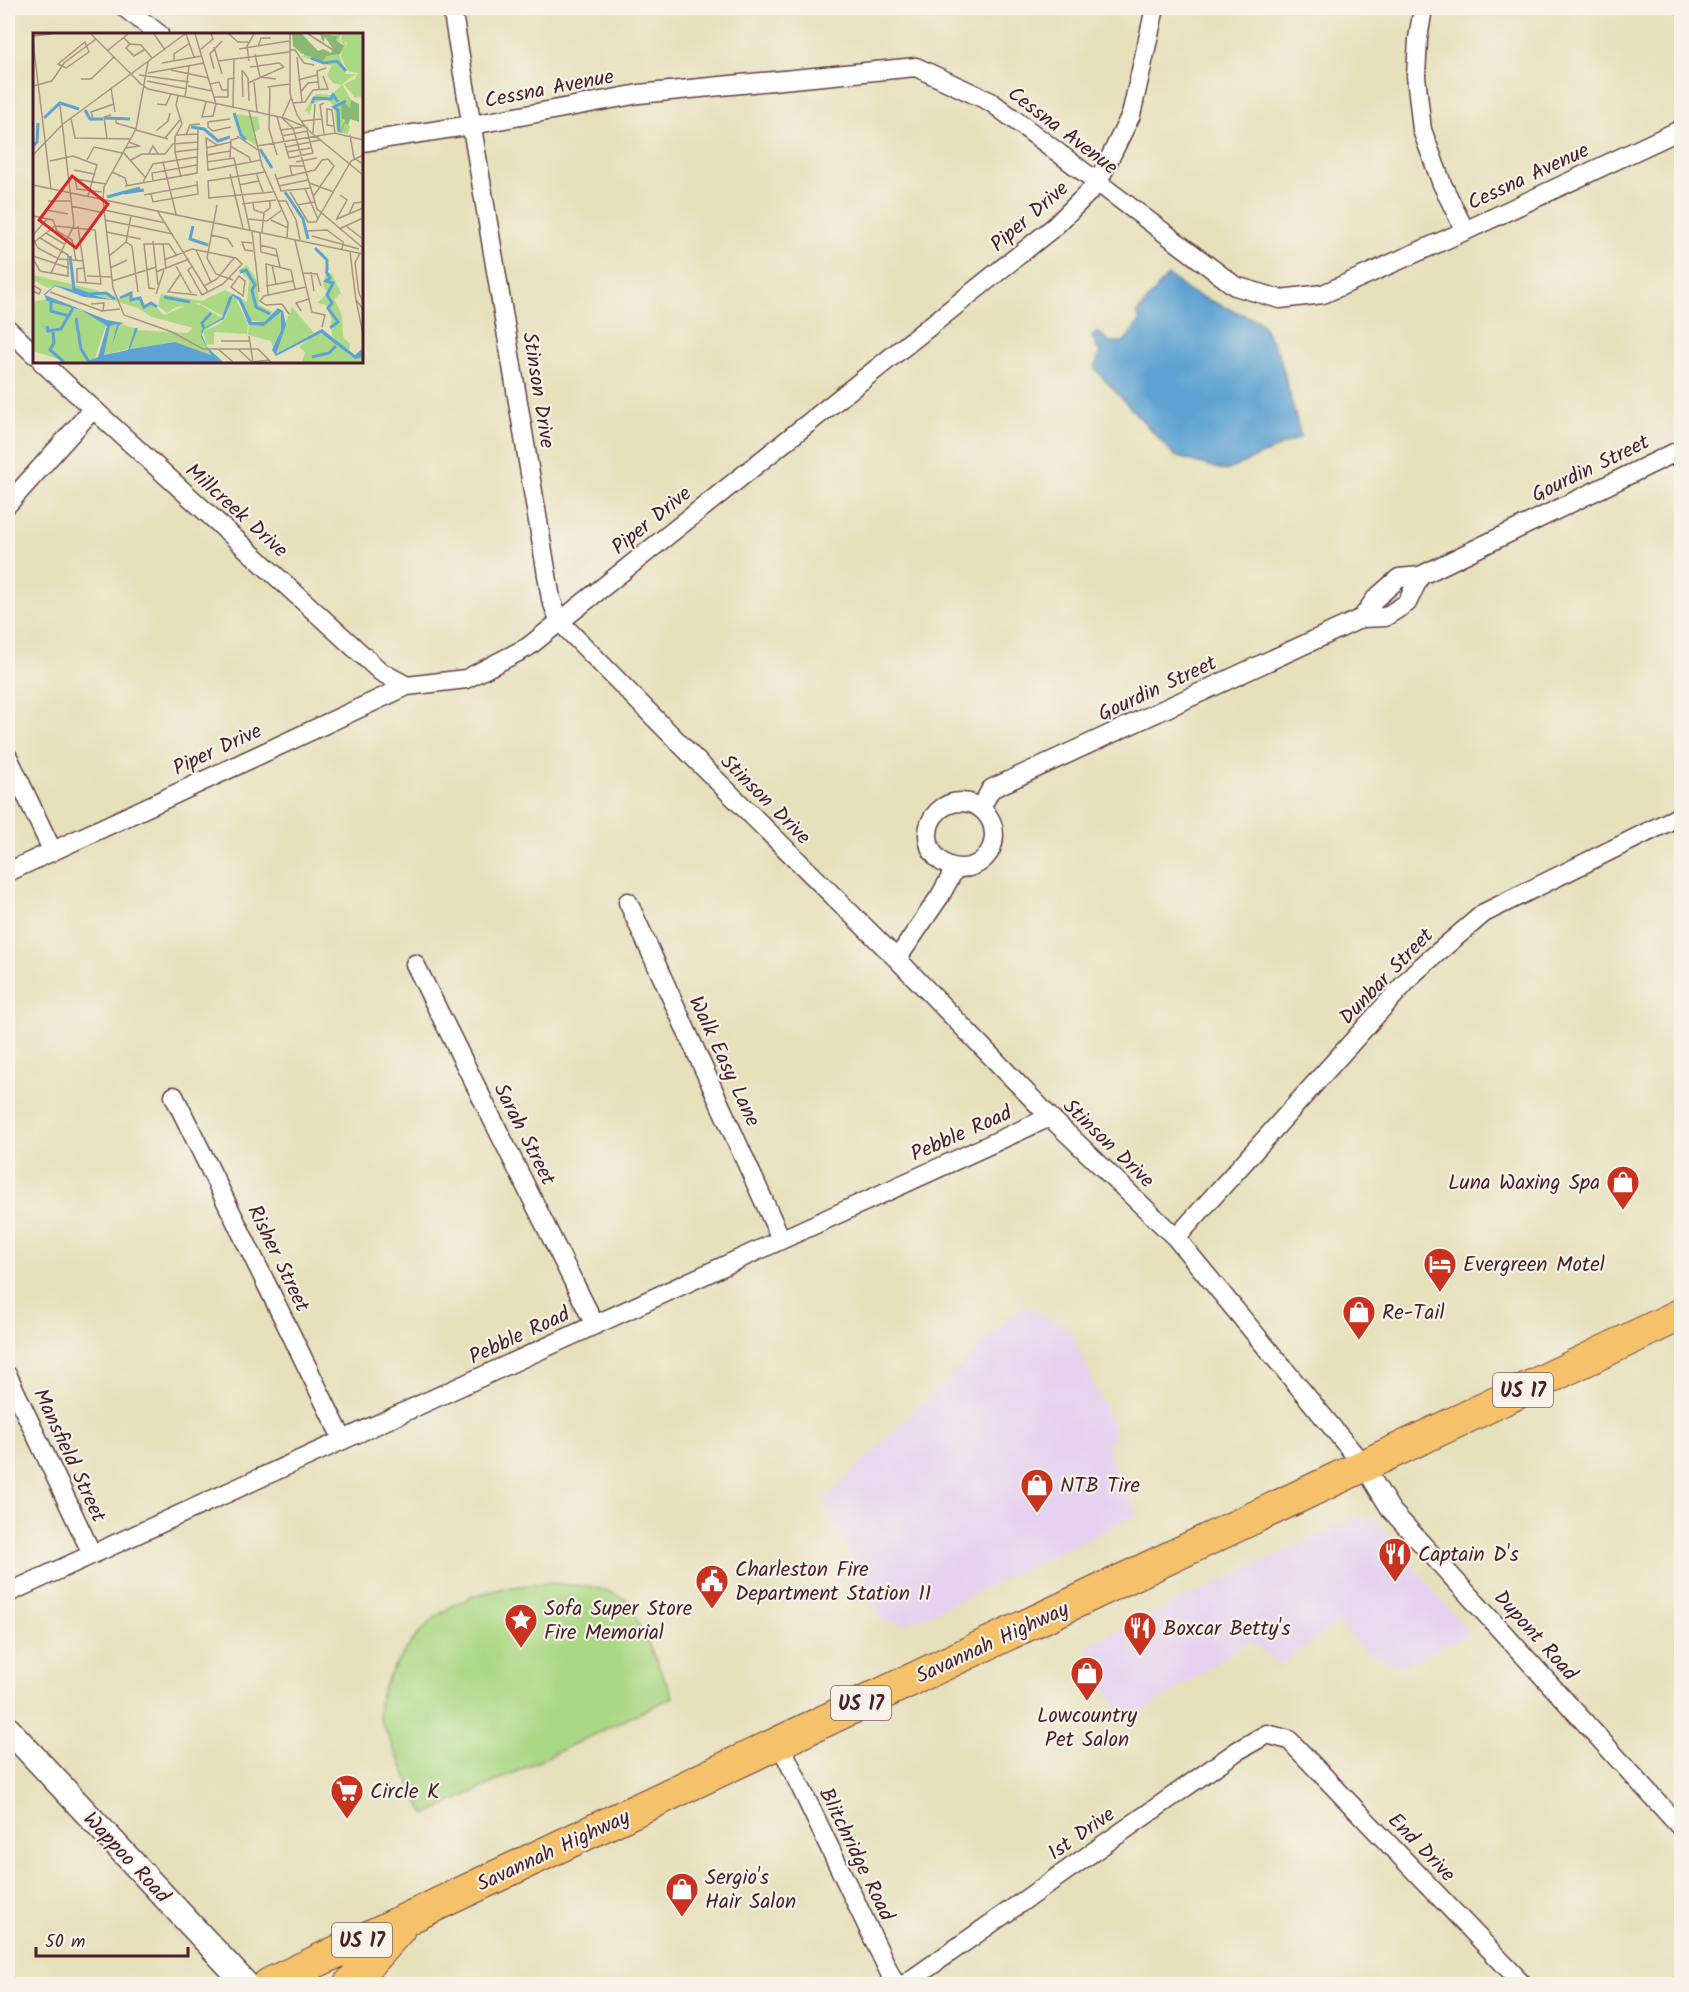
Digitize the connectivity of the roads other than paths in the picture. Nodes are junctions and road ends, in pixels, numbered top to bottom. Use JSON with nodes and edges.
{"nodes":[{"id":1,"x":125,"y":8,"type":"edge"},
{"id":2,"x":452,"y":8,"type":"edge"},
{"id":3,"x":1155,"y":8,"type":"edge"},
{"id":4,"x":1423,"y":8,"type":"edge"},
{"id":5,"x":158,"y":33,"type":"edge"},
{"id":6,"x":472,"y":125,"type":"junction"},
{"id":7,"x":1682,"y":129,"type":"edge"},
{"id":8,"x":363,"y":142,"type":"edge"},
{"id":9,"x":1097,"y":184,"type":"junction"},
{"id":10,"x":1465,"y":231,"type":"junction"},
{"id":11,"x":8,"y":329,"type":"edge"},
{"id":12,"x":33,"y":353,"type":"edge"},
{"id":13,"x":43,"y":363,"type":"edge"},
{"id":14,"x":93,"y":409,"type":"junction"},
{"id":15,"x":1682,"y":448,"type":"edge"},
{"id":16,"x":8,"y":504,"type":"edge"},
{"id":17,"x":560,"y":622,"type":"junction"},
{"id":18,"x":406,"y":686,"type":"junction"},
{"id":19,"x":8,"y":757,"type":"edge"},
{"id":20,"x":981,"y":808,"type":"junction"},
{"id":21,"x":1682,"y":814,"type":"edge"},
{"id":22,"x":52,"y":850,"type":"junction"},
{"id":23,"x":955,"y":868,"type":"junction"},
{"id":24,"x":8,"y":872,"type":"edge"},
{"id":25,"x":628,"y":903,"type":"dead end"},
{"id":26,"x":897,"y":959,"type":"junction"},
{"id":27,"x":415,"y":964,"type":"dead end"},
{"id":28,"x":174,"y":1096,"type":"dead end"},
{"id":29,"x":1050,"y":1117,"type":"junction"},
{"id":30,"x":1176,"y":1238,"type":"junction"},
{"id":31,"x":781,"y":1239,"type":"junction"},
{"id":32,"x":1682,"y":1314,"type":"edge"},
{"id":33,"x":595,"y":1325,"type":"junction"},
{"id":34,"x":8,"y":1376,"type":"edge"},
{"id":35,"x":343,"y":1440,"type":"junction"},
{"id":36,"x":1364,"y":1466,"type":"junction"},
{"id":37,"x":92,"y":1554,"type":"junction"},
{"id":38,"x":8,"y":1593,"type":"edge"},
{"id":39,"x":8,"y":1729,"type":"edge"},
{"id":40,"x":1289,"y":1740,"type":"joint"},
{"id":41,"x":779,"y":1742,"type":"junction"},
{"id":42,"x":1682,"y":1829,"type":"edge"},
{"id":43,"x":409,"y":1918,"type":"junction"},
{"id":44,"x":246,"y":1984,"type":"edge"},
{"id":45,"x":269,"y":1984,"type":"edge"},
{"id":46,"x":350,"y":1984,"type":"edge"},
{"id":47,"x":895,"y":1984,"type":"edge"},
{"id":48,"x":905,"y":1984,"type":"edge"},
{"id":49,"x":1523,"y":1984,"type":"edge"}],
"edges":[{"from":1,"to":5,"type":"street"},
{"from":2,"to":6,"type":"street","name":"Stinson Drive"},
{"from":3,"to":9,"type":"street","name":"Piper Drive"},
{"from":4,"to":10,"type":"street"},
{"from":6,"to":8,"type":"street","name":"Cessna Avenue"},
{"from":6,"to":9,"type":"street","name":"Cessna Avenue"},
{"from":6,"to":17,"type":"street","name":"Stinson Drive"},
{"from":7,"to":10,"type":"street","name":"Cessna Avenue"},
{"from":9,"to":10,"type":"street","name":"Cessna Avenue"},
{"from":9,"to":17,"type":"street","name":"Piper Drive"},
{"from":11,"to":12,"type":"street"},
{"from":13,"to":14,"type":"street","name":"Millcreek Drive"},
{"from":14,"to":16,"type":"street"},
{"from":14,"to":18,"type":"street","name":"Millcreek Drive"},
{"from":15,"to":20,"type":"street","name":"Gourdin Street"},
{"from":17,"to":18,"type":"street","name":"Piper Drive"},
{"from":17,"to":26,"type":"street","name":"Stinson Drive"},
{"from":18,"to":22,"type":"street","name":"Piper Drive"},
{"from":19,"to":22,"type":"street"},
{"from":20,"to":23,"type":"street"},
{"from":20,"to":23,"type":"street"},
{"from":21,"to":30,"type":"street","name":"Dunbar Street"},
{"from":22,"to":24,"type":"street","name":"Piper Drive"},
{"from":23,"to":26,"type":"street"},
{"from":25,"to":31,"type":"street","name":"Walk Easy Lane"},
{"from":26,"to":29,"type":"street","name":"Stinson Drive"},
{"from":27,"to":33,"type":"street","name":"Sarah Street"},
{"from":28,"to":35,"type":"street","name":"Risher Street"},
{"from":29,"to":30,"type":"street","name":"Stinson Drive"},
{"from":29,"to":31,"type":"street","name":"Pebble Road"},
{"from":30,"to":36,"type":"street","name":"Stinson Drive"},
{"from":31,"to":33,"type":"street","name":"Pebble Road"},
{"from":32,"to":36,"type":"highway","name":"Savannah Highway","number":"US 17"},
{"from":33,"to":35,"type":"street","name":"Pebble Road"},
{"from":34,"to":37,"type":"street","name":"Mansfield Street"},
{"from":35,"to":37,"type":"street","name":"Pebble Road"},
{"from":36,"to":41,"type":"highway","name":"Savannah Highway","number":"US 17"},
{"from":36,"to":42,"type":"street","name":"Dupont Road"},
{"from":37,"to":38,"type":"street","name":"Pebble Road"},
{"from":39,"to":44,"type":"street","name":"Wappoo Road"},
{"from":40,"to":48,"type":"street","name":"1st Drive"},
{"from":40,"to":49,"type":"street","name":"End Drive"},
{"from":41,"to":43,"type":"highway","name":"Savannah Highway","number":"US 17"},
{"from":41,"to":47,"type":"street","name":"Blitchridge Road"},
{"from":43,"to":45,"type":"highway","name":"Savannah Highway","number":"US 17"},
{"from":43,"to":46,"type":"highway"}]}
